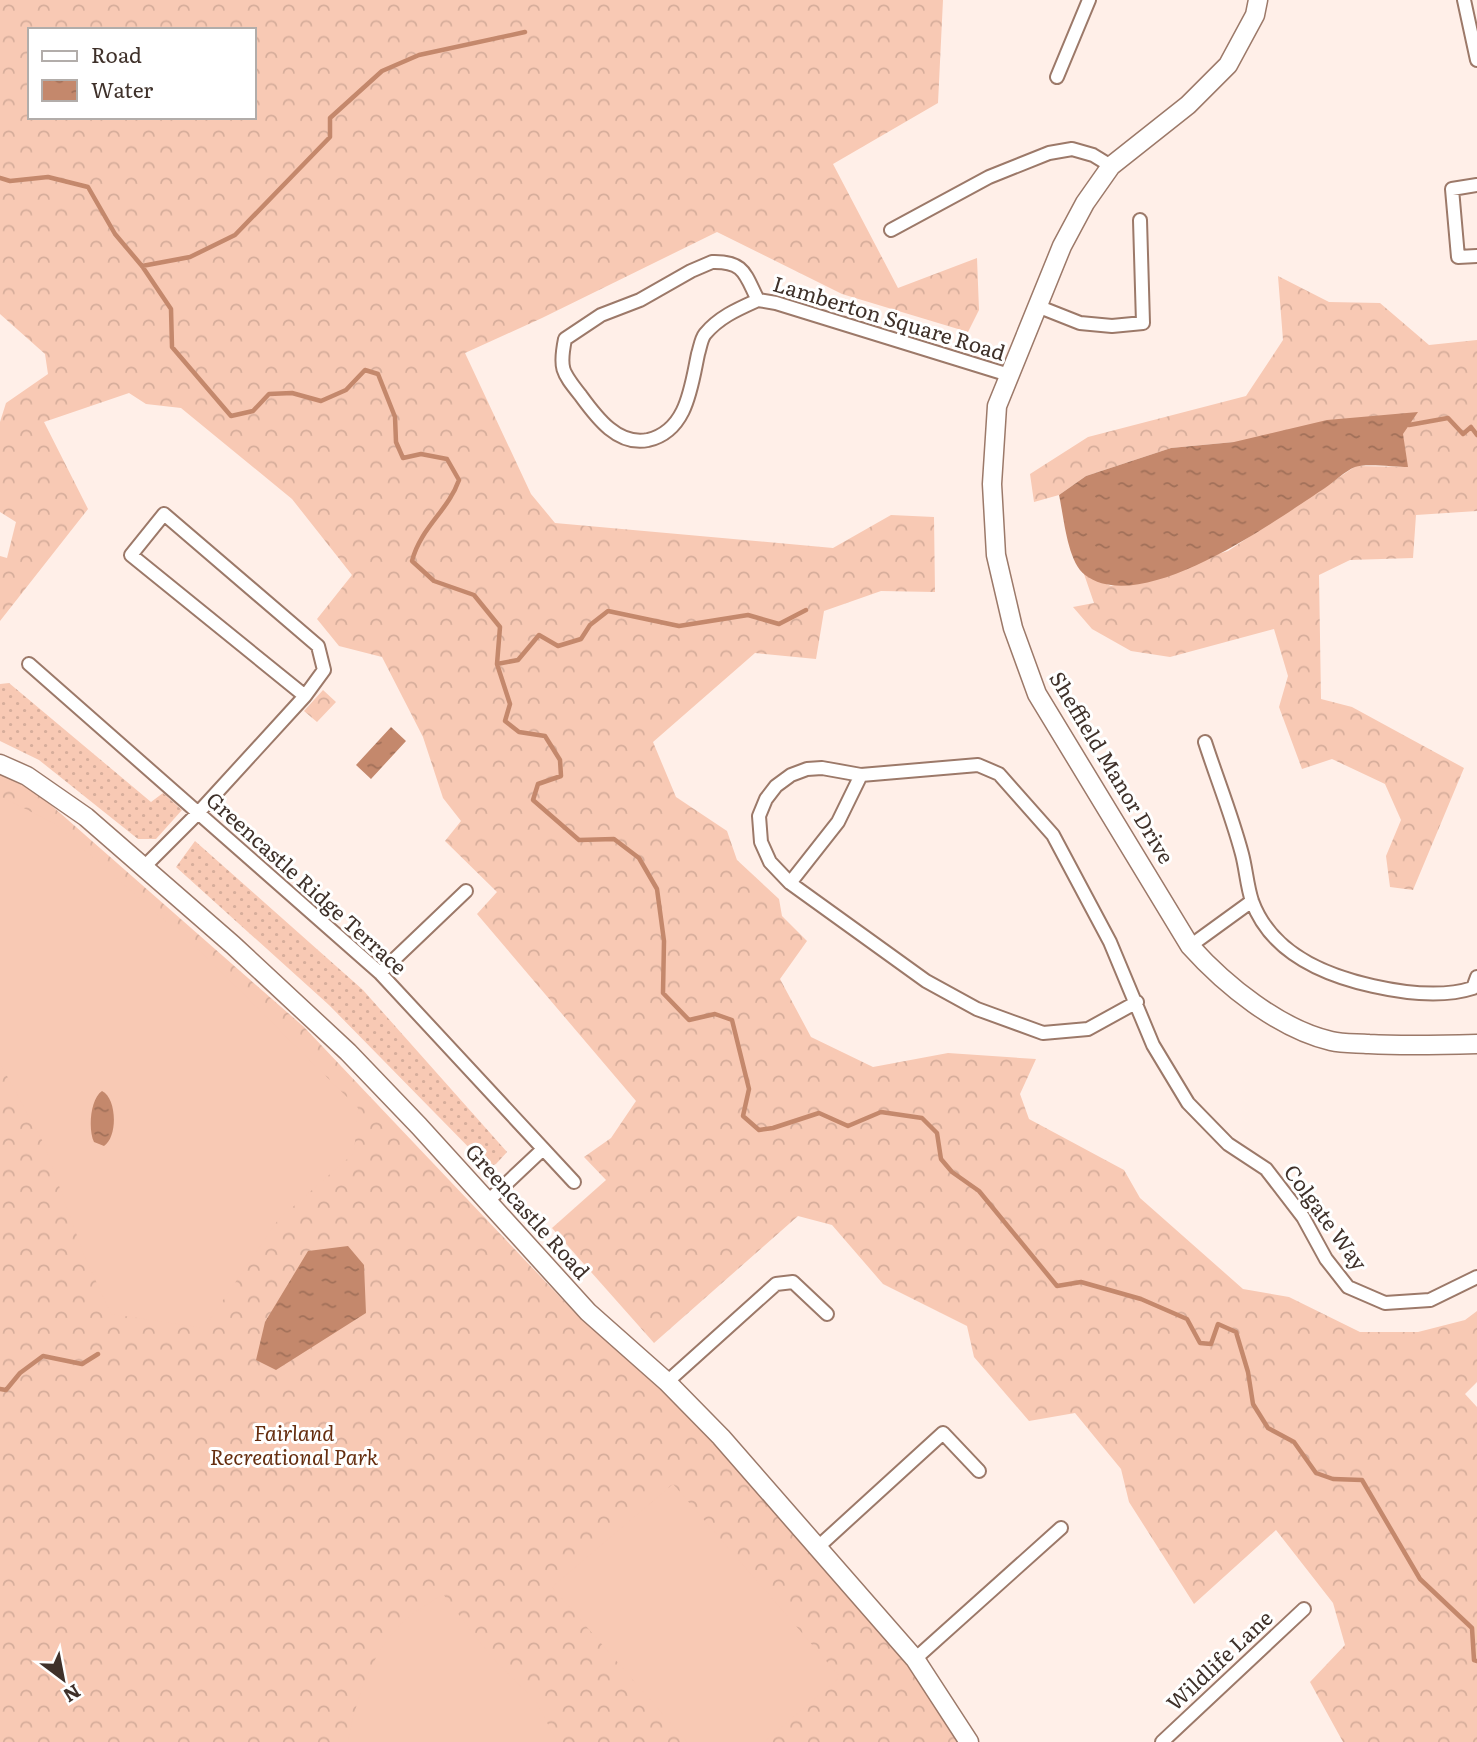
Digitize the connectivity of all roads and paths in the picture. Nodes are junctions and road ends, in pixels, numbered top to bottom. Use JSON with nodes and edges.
{"nodes":[{"id":1,"x":1089,"y":0,"type":"edge"},
{"id":2,"x":1258,"y":0,"type":"edge"},
{"id":3,"x":1464,"y":0,"type":"edge"},
{"id":4,"x":1477,"y":60,"type":"edge"},
{"id":5,"x":1057,"y":77,"type":"dead end"},
{"id":6,"x":1111,"y":166,"type":"junction"},
{"id":7,"x":1477,"y":185,"type":"edge"},
{"id":8,"x":1140,"y":220,"type":"dead end"},
{"id":9,"x":891,"y":230,"type":"dead end"},
{"id":10,"x":1477,"y":256,"type":"edge"},
{"id":11,"x":758,"y":300,"type":"junction"},
{"id":12,"x":1037,"y":306,"type":"junction"},
{"id":13,"x":1009,"y":375,"type":"junction"},
{"id":14,"x":29,"y":664,"type":"dead end"},
{"id":15,"x":305,"y":696,"type":"junction"},
{"id":16,"x":1205,"y":743,"type":"dead end"},
{"id":17,"x":0,"y":764,"type":"edge"},
{"id":18,"x":861,"y":775,"type":"junction"},
{"id":19,"x":198,"y":813,"type":"junction"},
{"id":20,"x":144,"y":867,"type":"junction"},
{"id":21,"x":790,"y":883,"type":"junction"},
{"id":22,"x":466,"y":891,"type":"dead end"},
{"id":23,"x":1252,"y":901,"type":"junction"},
{"id":24,"x":1190,"y":946,"type":"junction"},
{"id":25,"x":380,"y":973,"type":"junction"},
{"id":26,"x":1477,"y":977,"type":"edge"},
{"id":27,"x":1137,"y":1002,"type":"junction"},
{"id":28,"x":1477,"y":1044,"type":"edge"},
{"id":29,"x":542,"y":1150,"type":"junction"},
{"id":30,"x":574,"y":1182,"type":"dead end"},
{"id":31,"x":488,"y":1201,"type":"junction"},
{"id":32,"x":1477,"y":1277,"type":"edge"},
{"id":33,"x":827,"y":1314,"type":"dead end"},
{"id":34,"x":667,"y":1382,"type":"junction"},
{"id":35,"x":979,"y":1471,"type":"dead end"},
{"id":36,"x":1061,"y":1528,"type":"dead end"},
{"id":37,"x":818,"y":1547,"type":"junction"},
{"id":38,"x":1304,"y":1609,"type":"dead end"},
{"id":39,"x":915,"y":1659,"type":"junction"},
{"id":40,"x":969,"y":1742,"type":"edge"},
{"id":41,"x":1162,"y":1742,"type":"edge"}],
"edges":[{"from":1,"to":5,"type":"street"},
{"from":2,"to":6,"type":"street","name":"Sheffield Manor Drive"},
{"from":3,"to":4,"type":"street"},
{"from":6,"to":9,"type":"street"},
{"from":6,"to":12,"type":"street","name":"Sheffield Manor Drive"},
{"from":7,"to":10,"type":"street"},
{"from":8,"to":12,"type":"street"},
{"from":11,"to":11,"type":"street","name":"Lamberton Square Road"},
{"from":11,"to":13,"type":"street","name":"Lamberton Square Road"},
{"from":12,"to":13,"type":"street","name":"Sheffield Manor Drive"},
{"from":13,"to":24,"type":"street","name":"Sheffield Manor Drive"},
{"from":14,"to":19,"type":"street","name":"Greencastle Ridge Terrace"},
{"from":15,"to":15,"type":"street"},
{"from":15,"to":19,"type":"street"},
{"from":16,"to":23,"type":"street"},
{"from":17,"to":20,"type":"street","name":"Greencastle Road"},
{"from":18,"to":21,"type":"street"},
{"from":18,"to":21,"type":"street","name":"Colgate Way"},
{"from":18,"to":27,"type":"street","name":"Colgate Way"},
{"from":19,"to":20,"type":"street"},
{"from":19,"to":25,"type":"street","name":"Greencastle Ridge Terrace"},
{"from":20,"to":31,"type":"street","name":"Greencastle Road"},
{"from":21,"to":27,"type":"street","name":"Colgate Way"},
{"from":22,"to":25,"type":"street"},
{"from":23,"to":24,"type":"street"},
{"from":23,"to":26,"type":"street"},
{"from":24,"to":28,"type":"street","name":"Sheffield Manor Drive"},
{"from":25,"to":29,"type":"street","name":"Greencastle Ridge Terrace"},
{"from":27,"to":32,"type":"street","name":"Colgate Way"},
{"from":29,"to":30,"type":"street","name":"Greencastle Ridge Terrace"},
{"from":29,"to":31,"type":"street"},
{"from":31,"to":34,"type":"street","name":"Greencastle Road"},
{"from":33,"to":34,"type":"street"},
{"from":34,"to":37,"type":"street","name":"Greencastle Road"},
{"from":35,"to":37,"type":"street"},
{"from":36,"to":39,"type":"street"},
{"from":37,"to":39,"type":"street","name":"Greencastle Road"},
{"from":38,"to":41,"type":"street","name":"Wildlife Lane"},
{"from":39,"to":40,"type":"street","name":"Greencastle Road"}]}
